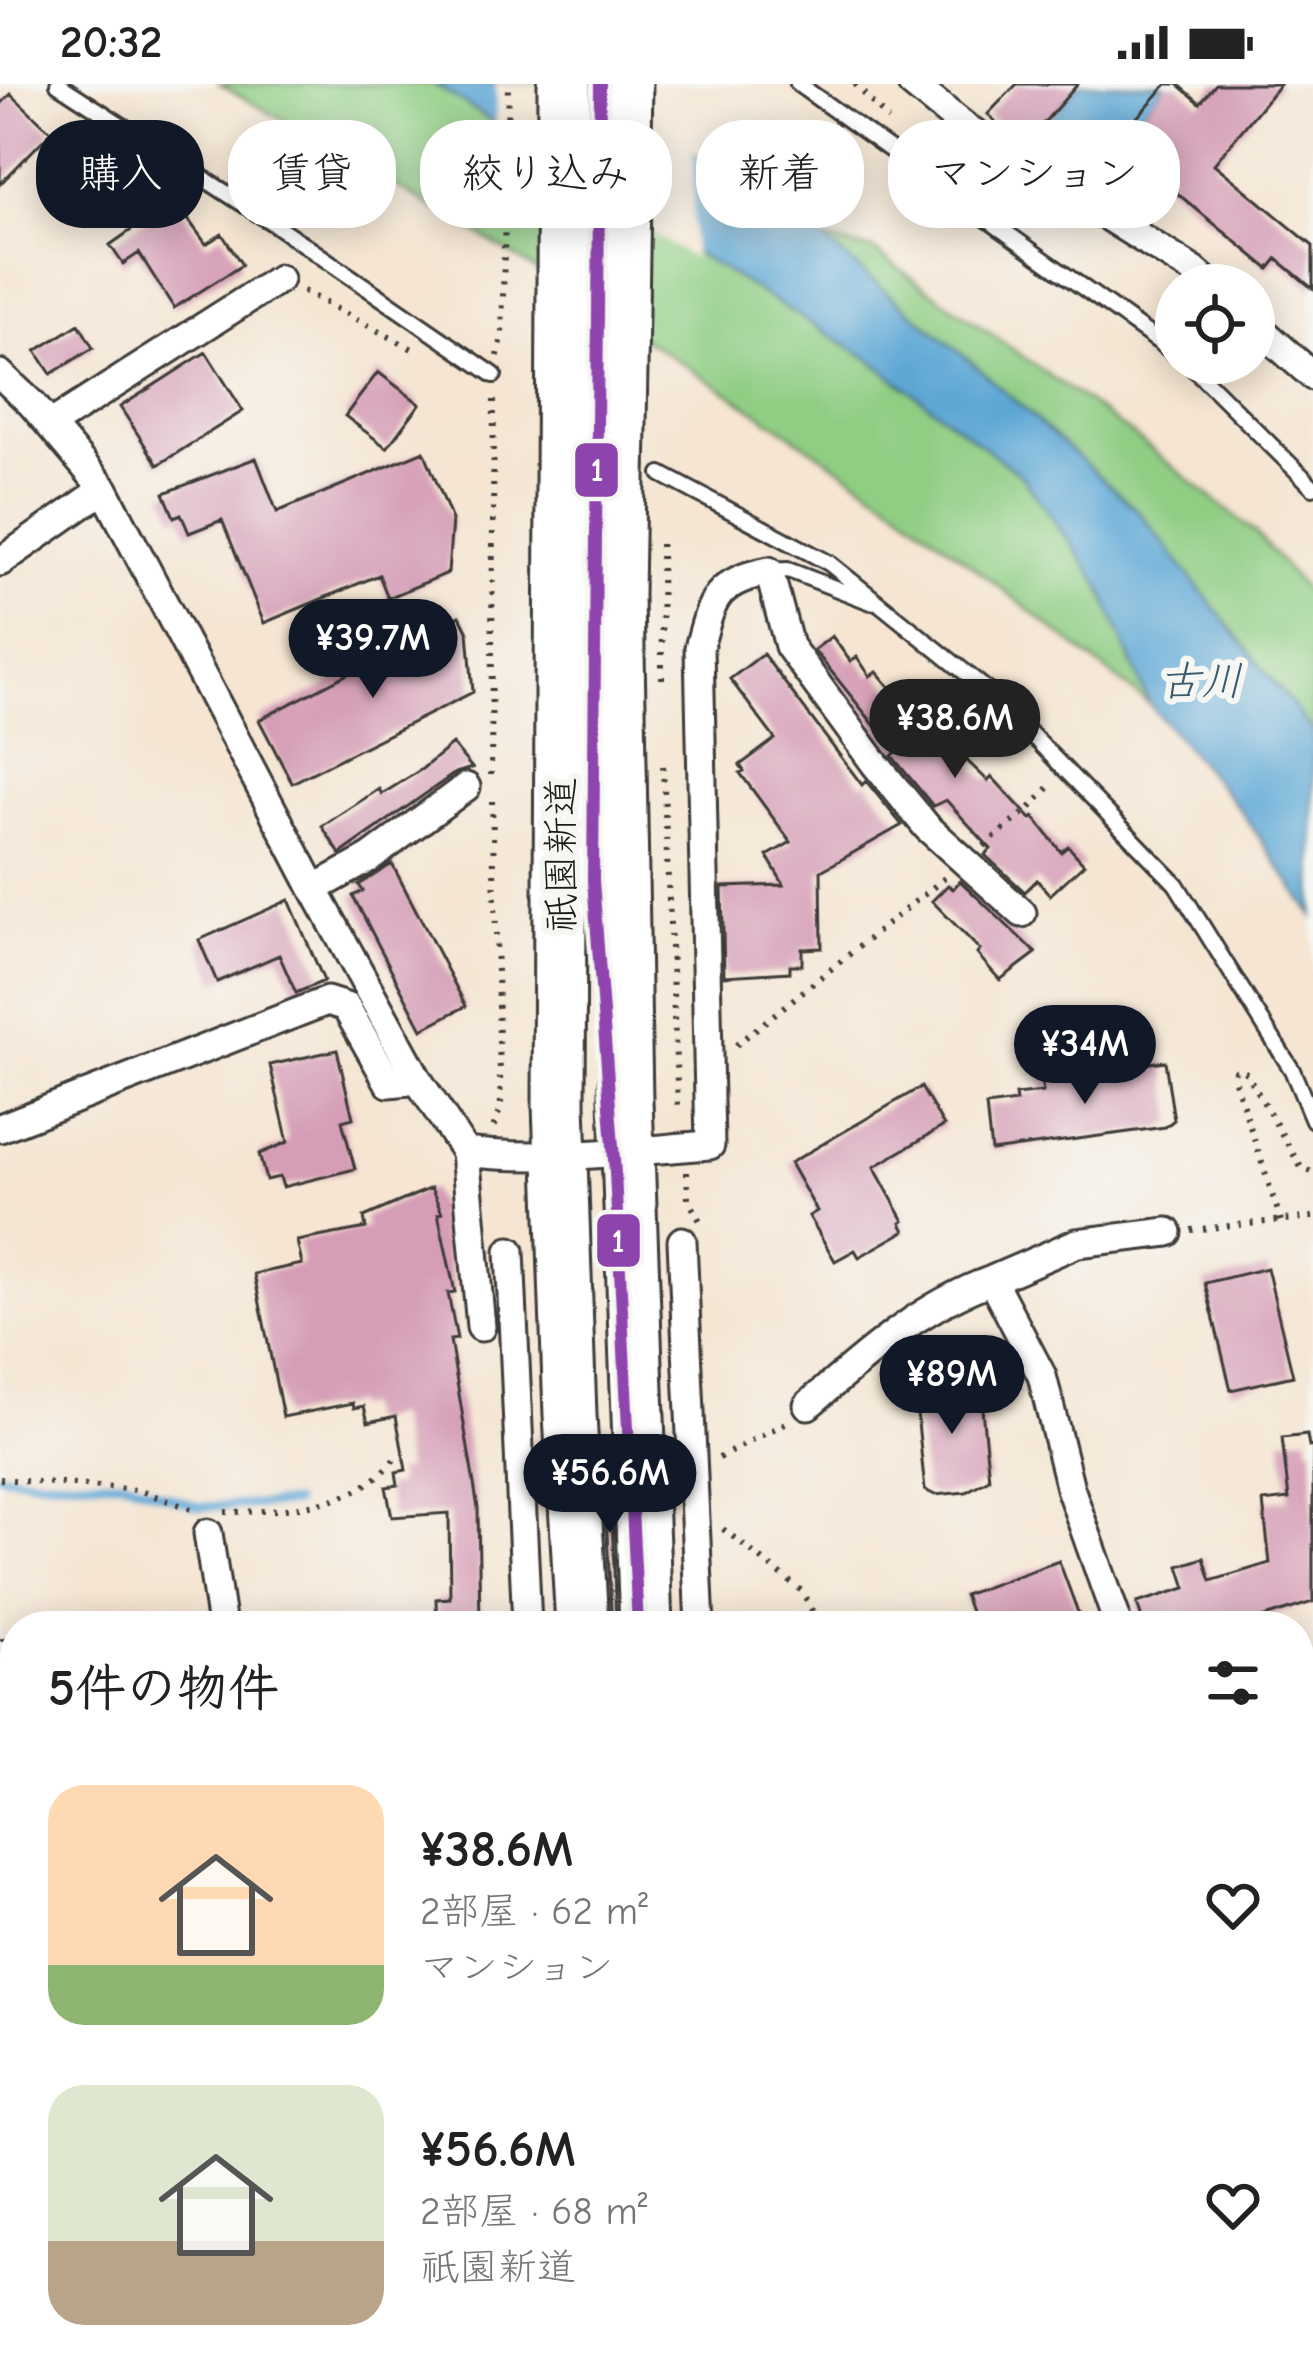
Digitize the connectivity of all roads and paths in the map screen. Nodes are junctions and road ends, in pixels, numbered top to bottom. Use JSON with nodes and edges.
{"nodes":[{"id":1,"x":58,"y":84,"type":"edge"},
{"id":2,"x":508,"y":84,"type":"edge"},
{"id":3,"x":564,"y":84,"type":"edge"},
{"id":4,"x":626,"y":84,"type":"edge"},
{"id":5,"x":798,"y":84,"type":"edge"},
{"id":6,"x":912,"y":84,"type":"edge"},
{"id":7,"x":1183,"y":264,"type":"edge"},
{"id":8,"x":279,"y":279,"type":"joint"},
{"id":9,"x":502,"y":337,"type":"dead end"},
{"id":10,"x":1155,"y":339,"type":"edge"},
{"id":11,"x":1275,"y":341,"type":"edge"},
{"id":12,"x":424,"y":355,"type":"dead end"},
{"id":13,"x":1311,"y":371,"type":"edge"},
{"id":14,"x":0,"y":374,"type":"edge"},
{"id":15,"x":494,"y":375,"type":"joint"},
{"id":16,"x":1209,"y":384,"type":"edge"},
{"id":17,"x":50,"y":425,"type":"junction"},
{"id":18,"x":661,"y":475,"type":"joint"},
{"id":19,"x":1313,"y":487,"type":"edge"},
{"id":20,"x":104,"y":489,"type":"junction"},
{"id":21,"x":0,"y":562,"type":"edge"},
{"id":22,"x":769,"y":571,"type":"junction"},
{"id":23,"x":883,"y":606,"type":"junction"},
{"id":24,"x":662,"y":688,"type":"dead end"},
{"id":25,"x":663,"y":758,"type":"dead end"},
{"id":26,"x":1051,"y":785,"type":"dead end"},
{"id":27,"x":466,"y":787,"type":"dead end"},
{"id":28,"x":965,"y":861,"type":"junction"},
{"id":29,"x":314,"y":889,"type":"junction"},
{"id":30,"x":1022,"y":913,"type":"dead end"},
{"id":31,"x":709,"y":1064,"type":"junction"},
{"id":32,"x":418,"y":1080,"type":"junction"},
{"id":33,"x":1313,"y":1120,"type":"edge"},
{"id":34,"x":682,"y":1121,"type":"dead end"},
{"id":35,"x":0,"y":1128,"type":"edge"},
{"id":36,"x":490,"y":1134,"type":"dead end"},
{"id":37,"x":627,"y":1149,"type":"junction"},
{"id":38,"x":465,"y":1152,"type":"junction"},
{"id":39,"x":560,"y":1157,"type":"junction"},
{"id":40,"x":1313,"y":1172,"type":"edge"},
{"id":41,"x":1313,"y":1217,"type":"edge"},
{"id":42,"x":1281,"y":1221,"type":"junction"},
{"id":43,"x":1168,"y":1232,"type":"joint"},
{"id":44,"x":682,"y":1241,"type":"dead end"},
{"id":45,"x":510,"y":1251,"type":"dead end"},
{"id":46,"x":992,"y":1280,"type":"junction"},
{"id":47,"x":481,"y":1327,"type":"dead end"},
{"id":48,"x":637,"y":1379,"type":"junction"},
{"id":49,"x":808,"y":1405,"type":"joint"},
{"id":50,"x":570,"y":1415,"type":"junction"},
{"id":51,"x":690,"y":1438,"type":"junction"},
{"id":52,"x":398,"y":1455,"type":"dead end"},
{"id":53,"x":710,"y":1461,"type":"dead end"},
{"id":54,"x":519,"y":1468,"type":"junction"},
{"id":55,"x":0,"y":1479,"type":"edge"},
{"id":56,"x":209,"y":1519,"type":"junction"},
{"id":57,"x":713,"y":1521,"type":"dead end"},
{"id":58,"x":219,"y":1611,"type":"edge"},
{"id":59,"x":526,"y":1611,"type":"edge"},
{"id":60,"x":581,"y":1611,"type":"edge"},
{"id":61,"x":645,"y":1611,"type":"edge"},
{"id":62,"x":699,"y":1611,"type":"edge"},
{"id":63,"x":812,"y":1611,"type":"edge"},
{"id":64,"x":1112,"y":1611,"type":"edge"}],
"edges":[{"from":1,"to":15,"type":"lane"},
{"from":2,"to":9,"type":"path"},
{"from":3,"to":39,"type":"highway","name":"祇園新道"},
{"from":4,"to":37,"type":"highway","name":"祇園新道"},
{"from":5,"to":10,"type":"lane"},
{"from":6,"to":7,"type":"street"},
{"from":8,"to":12,"type":"path"},
{"from":8,"to":17,"type":"street"},
{"from":11,"to":13,"type":"street"},
{"from":14,"to":17,"type":"street"},
{"from":15,"to":36,"type":"path"},
{"from":16,"to":19,"type":"lane"},
{"from":17,"to":20,"type":"street"},
{"from":18,"to":23,"type":"lane"},
{"from":18,"to":24,"type":"path"},
{"from":20,"to":21,"type":"street"},
{"from":20,"to":29,"type":"street"},
{"from":22,"to":23,"type":"lane"},
{"from":22,"to":28,"type":"street"},
{"from":22,"to":31,"type":"street"},
{"from":23,"to":33,"type":"lane"},
{"from":25,"to":34,"type":"path"},
{"from":26,"to":28,"type":"path"},
{"from":27,"to":29,"type":"street"},
{"from":28,"to":30,"type":"street"},
{"from":28,"to":31,"type":"path"},
{"from":29,"to":32,"type":"street"},
{"from":31,"to":37,"type":"street"},
{"from":32,"to":35,"type":"street"},
{"from":32,"to":38,"type":"street"},
{"from":37,"to":39,"type":"street"},
{"from":37,"to":48,"type":"highway","name":"祇園新道"},
{"from":38,"to":39,"type":"street"},
{"from":38,"to":47,"type":"street"},
{"from":39,"to":50,"type":"highway","name":"祇園新道"},
{"from":40,"to":42,"type":"path"},
{"from":41,"to":42,"type":"path"},
{"from":42,"to":43,"type":"path"},
{"from":43,"to":46,"type":"street"},
{"from":44,"to":51,"type":"street"},
{"from":45,"to":54,"type":"street"},
{"from":46,"to":49,"type":"street"},
{"from":46,"to":64,"type":"street"},
{"from":48,"to":51,"type":"street"},
{"from":48,"to":61,"type":"highway","name":"祇園新道"},
{"from":49,"to":53,"type":"path"},
{"from":50,"to":54,"type":"street"},
{"from":50,"to":60,"type":"highway","name":"祇園新道"},
{"from":51,"to":62,"type":"street"},
{"from":52,"to":56,"type":"path"},
{"from":54,"to":59,"type":"street"},
{"from":55,"to":56,"type":"path"},
{"from":56,"to":58,"type":"street"},
{"from":57,"to":63,"type":"path"}]}
